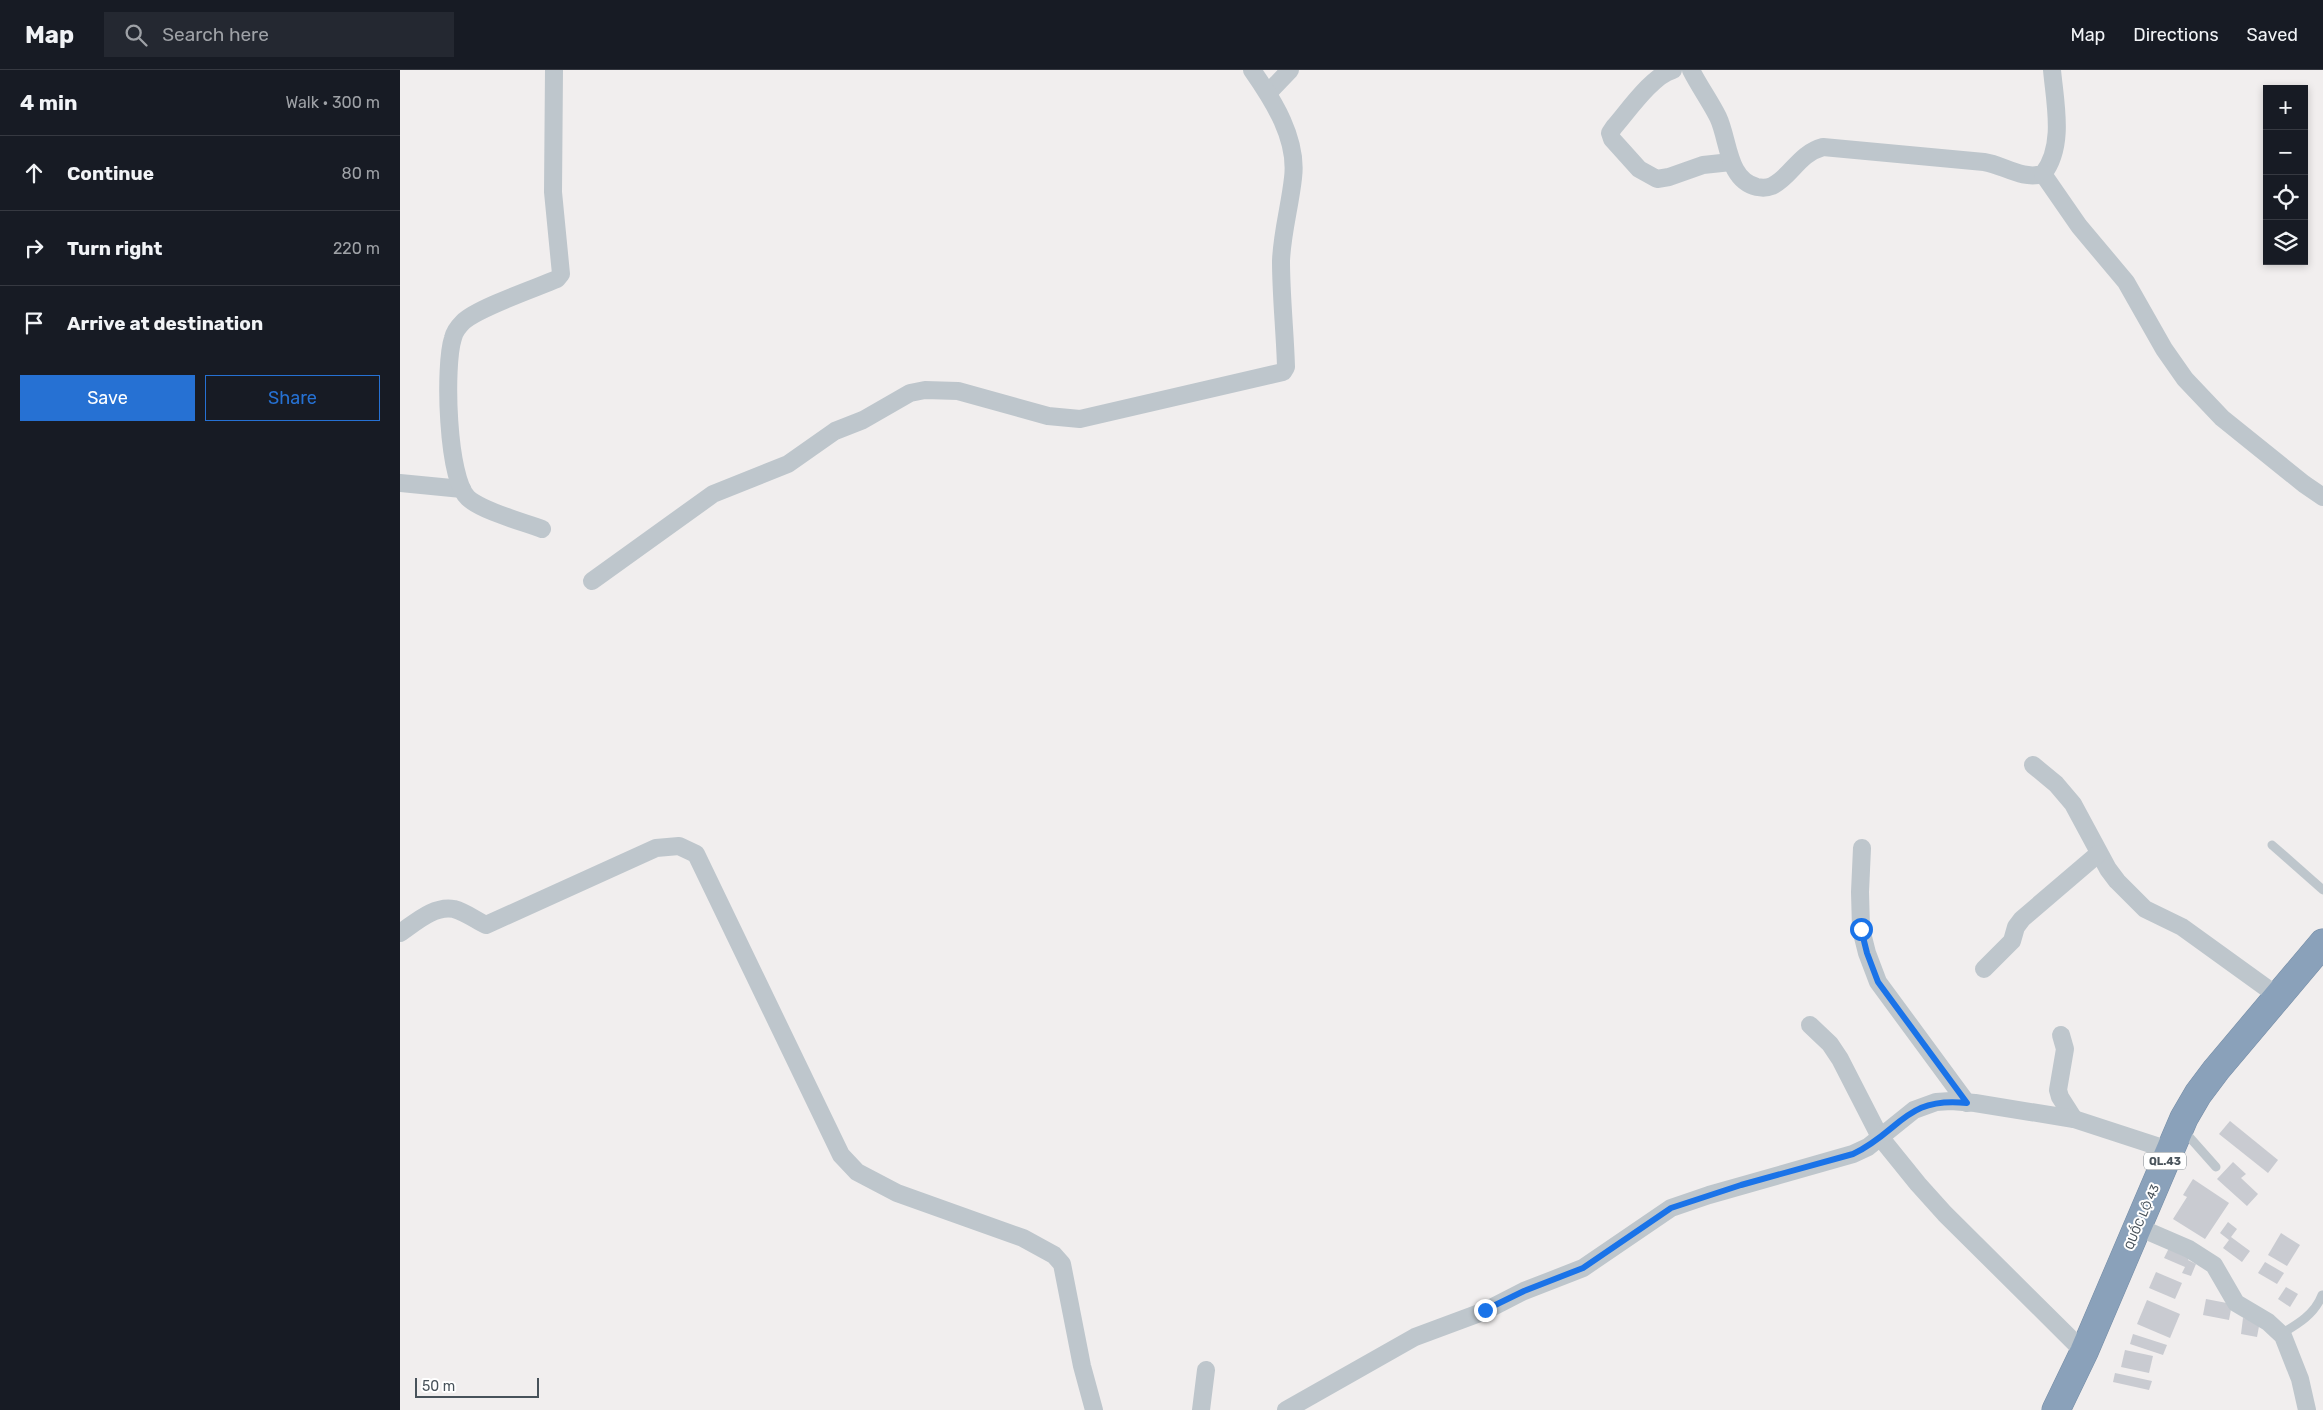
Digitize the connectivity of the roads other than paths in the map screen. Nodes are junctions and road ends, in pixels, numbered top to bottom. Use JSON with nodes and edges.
{"nodes":[{"id":1,"x":554,"y":70,"type":"edge"},
{"id":2,"x":1252,"y":70,"type":"edge"},
{"id":3,"x":1290,"y":70,"type":"edge"},
{"id":4,"x":1673,"y":70,"type":"edge"},
{"id":5,"x":1691,"y":70,"type":"edge"},
{"id":6,"x":2052,"y":70,"type":"edge"},
{"id":7,"x":1268,"y":93,"type":"junction"},
{"id":8,"x":1731,"y":162,"type":"junction"},
{"id":9,"x":2043,"y":174,"type":"junction"},
{"id":10,"x":400,"y":483,"type":"edge"},
{"id":11,"x":462,"y":489,"type":"junction"},
{"id":12,"x":2323,"y":497,"type":"edge"},
{"id":13,"x":542,"y":529,"type":"dead end"},
{"id":14,"x":592,"y":581,"type":"dead end"},
{"id":15,"x":2033,"y":765,"type":"dead end"},
{"id":16,"x":2272,"y":845,"type":"dead end"},
{"id":17,"x":1862,"y":848,"type":"dead end"},
{"id":18,"x":2098,"y":854,"type":"junction"},
{"id":19,"x":2323,"y":890,"type":"edge"},
{"id":20,"x":400,"y":933,"type":"edge"},
{"id":21,"x":2323,"y":943,"type":"edge"},
{"id":22,"x":1984,"y":969,"type":"dead end"},
{"id":23,"x":2279,"y":998,"type":"junction"},
{"id":24,"x":1810,"y":1025,"type":"dead end"},
{"id":25,"x":2061,"y":1036,"type":"dead end"},
{"id":26,"x":1967,"y":1103,"type":"junction"},
{"id":27,"x":2074,"y":1119,"type":"junction"},
{"id":28,"x":1880,"y":1137,"type":"junction"},
{"id":29,"x":2175,"y":1139,"type":"junction"},
{"id":30,"x":2216,"y":1167,"type":"dead end"},
{"id":31,"x":2138,"y":1227,"type":"junction"},
{"id":32,"x":2322,"y":1295,"type":"edge"},
{"id":33,"x":2280,"y":1334,"type":"junction"},
{"id":34,"x":2084,"y":1352,"type":"junction"},
{"id":35,"x":1206,"y":1370,"type":"dead end"},
{"id":36,"x":1094,"y":1410,"type":"edge"},
{"id":37,"x":1201,"y":1410,"type":"edge"},
{"id":38,"x":1286,"y":1410,"type":"edge"},
{"id":39,"x":2056,"y":1410,"type":"edge"},
{"id":40,"x":2307,"y":1410,"type":"edge"}],
"edges":[{"from":1,"to":11,"type":"street"},
{"from":2,"to":7,"type":"street"},
{"from":3,"to":7,"type":"street"},
{"from":4,"to":8,"type":"street"},
{"from":5,"to":8,"type":"street"},
{"from":6,"to":9,"type":"street"},
{"from":7,"to":14,"type":"street"},
{"from":8,"to":9,"type":"street"},
{"from":9,"to":12,"type":"street"},
{"from":10,"to":11,"type":"street"},
{"from":11,"to":13,"type":"street"},
{"from":15,"to":18,"type":"street"},
{"from":16,"to":19,"type":"lane"},
{"from":17,"to":26,"type":"street"},
{"from":18,"to":22,"type":"street"},
{"from":18,"to":23,"type":"street"},
{"from":20,"to":36,"type":"street"},
{"from":21,"to":23,"type":"highway","name":"QUỐC LỘ 43","number":"QL.43"},
{"from":23,"to":29,"type":"highway","name":"QUỐC LỘ 43","number":"QL.43"},
{"from":24,"to":28,"type":"street"},
{"from":25,"to":27,"type":"street"},
{"from":26,"to":27,"type":"street"},
{"from":26,"to":28,"type":"street"},
{"from":27,"to":29,"type":"street"},
{"from":28,"to":34,"type":"street"},
{"from":28,"to":38,"type":"street"},
{"from":29,"to":30,"type":"lane"},
{"from":29,"to":31,"type":"highway","name":"QUỐC LỘ 43","number":"QL.43"},
{"from":31,"to":33,"type":"street"},
{"from":31,"to":34,"type":"highway","name":"QUỐC LỘ 43","number":"QL.43"},
{"from":32,"to":33,"type":"lane"},
{"from":33,"to":40,"type":"street"},
{"from":34,"to":39,"type":"highway","name":"QUỐC LỘ 43","number":"QL.43"},
{"from":35,"to":37,"type":"street"}]}
